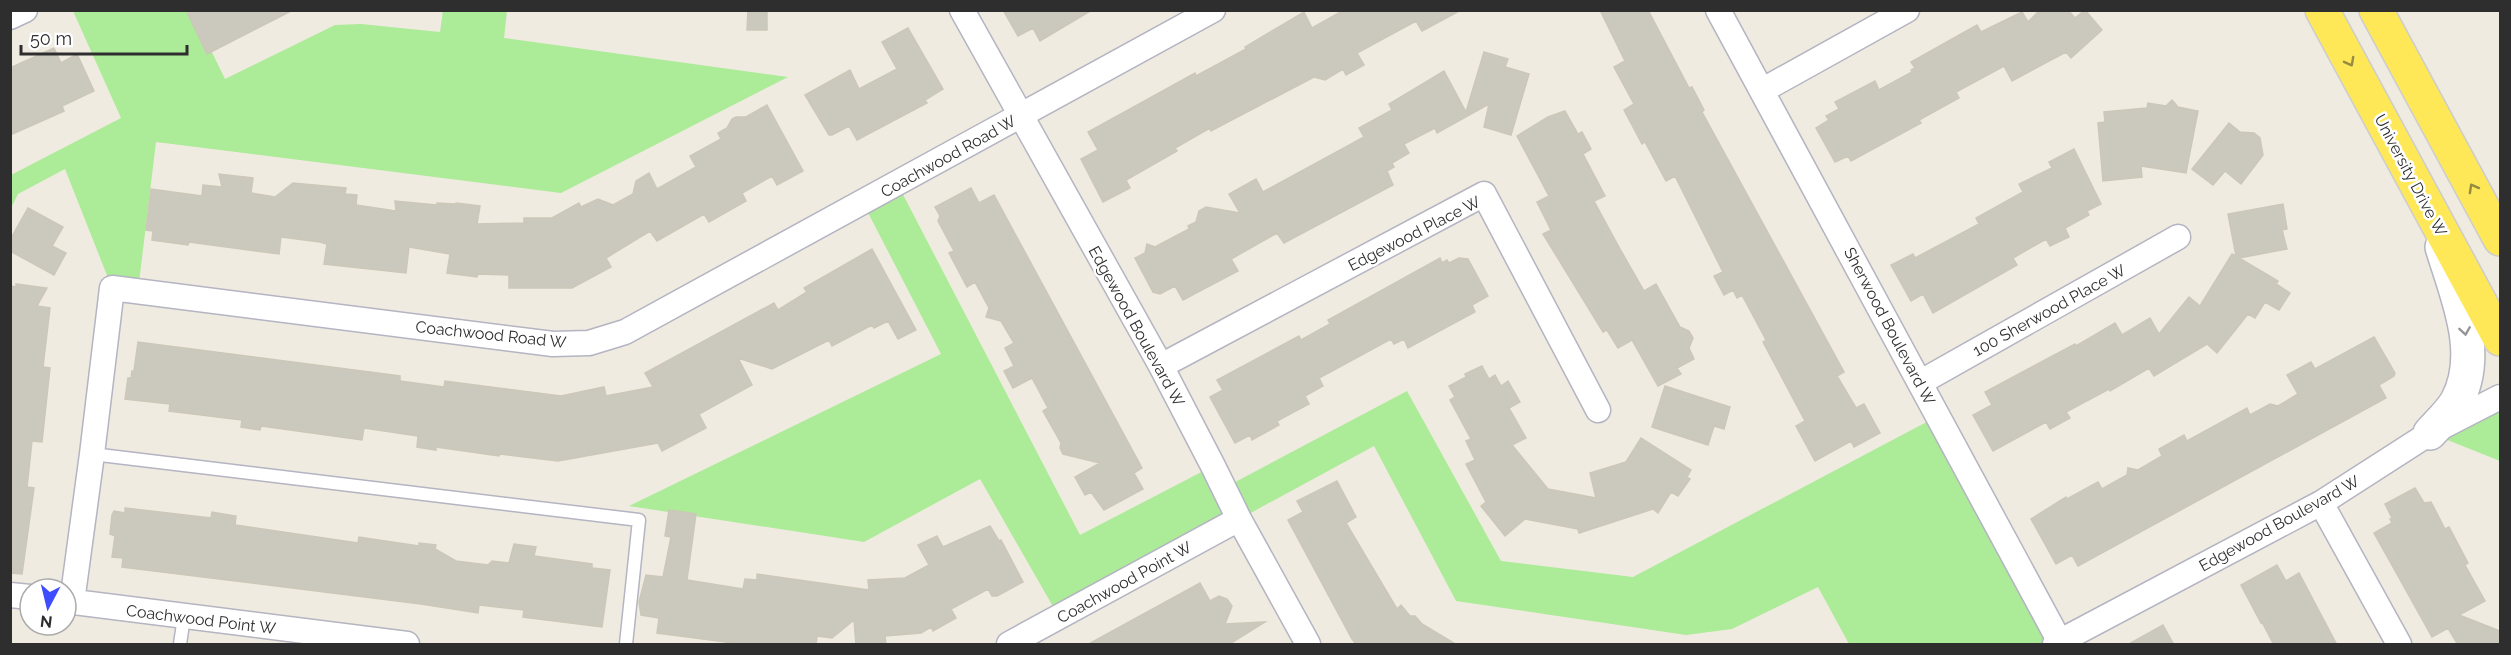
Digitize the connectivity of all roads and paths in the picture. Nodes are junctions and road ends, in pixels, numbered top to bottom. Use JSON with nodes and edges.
{"nodes":[{"id":1,"x":25,"y":10,"type":"edge"},
{"id":2,"x":962,"y":10,"type":"edge"},
{"id":3,"x":1213,"y":10,"type":"edge"},
{"id":4,"x":1718,"y":10,"type":"edge"},
{"id":5,"x":1907,"y":10,"type":"edge"},
{"id":6,"x":2322,"y":10,"type":"edge"},
{"id":7,"x":2376,"y":10,"type":"edge"},
{"id":8,"x":10,"y":17,"type":"edge"},
{"id":9,"x":1763,"y":90,"type":"junction"},
{"id":10,"x":1020,"y":117,"type":"junction"},
{"id":11,"x":2432,"y":214,"type":"junction"},
{"id":12,"x":2178,"y":237,"type":"dead end"},
{"id":13,"x":2500,"y":239,"type":"edge"},
{"id":14,"x":2500,"y":339,"type":"edge"},
{"id":15,"x":1161,"y":366,"type":"junction"},
{"id":16,"x":1921,"y":382,"type":"junction"},
{"id":17,"x":2500,"y":397,"type":"edge"},
{"id":18,"x":1598,"y":410,"type":"dead end"},
{"id":19,"x":2430,"y":433,"type":"junction"},
{"id":20,"x":92,"y":454,"type":"junction"},
{"id":21,"x":2321,"y":502,"type":"junction"},
{"id":22,"x":1239,"y":519,"type":"junction"},
{"id":23,"x":73,"y":577,"type":"edge"},
{"id":24,"x":78,"y":603,"type":"edge"},
{"id":25,"x":184,"y":616,"type":"junction"},
{"id":26,"x":2059,"y":644,"type":"edge"},
{"id":27,"x":180,"y":645,"type":"edge"},
{"id":28,"x":407,"y":645,"type":"edge"},
{"id":29,"x":626,"y":645,"type":"edge"},
{"id":30,"x":1009,"y":645,"type":"edge"},
{"id":31,"x":1308,"y":645,"type":"edge"},
{"id":32,"x":2399,"y":645,"type":"edge"}],
"edges":[{"from":1,"to":8,"type":"street"},
{"from":2,"to":10,"type":"street","name":"Edgewood Boulevard W"},
{"from":3,"to":10,"type":"street","name":"Coachwood Road W"},
{"from":4,"to":9,"type":"street","name":"Sherwood Boulevard W"},
{"from":5,"to":9,"type":"street"},
{"from":6,"to":11,"type":"main road","name":"University Drive W","one_way":true},
{"from":13,"to":7,"type":"main road","one_way":true},
{"from":9,"to":16,"type":"street","name":"Sherwood Boulevard W"},
{"from":10,"to":15,"type":"street","name":"Edgewood Boulevard W"},
{"from":10,"to":20,"type":"street","name":"Coachwood Road W"},
{"from":11,"to":14,"type":"main road","name":"University Drive W"},
{"from":11,"to":19,"type":"main road","one_way":true},
{"from":12,"to":16,"type":"street","name":"100 Sherwood Place W"},
{"from":15,"to":18,"type":"street","name":"Edgewood Place W"},
{"from":15,"to":22,"type":"street","name":"Edgewood Boulevard W"},
{"from":16,"to":26,"type":"street","name":"Sherwood Boulevard W"},
{"from":17,"to":19,"type":"street","name":"Edgewood Boulevard W"},
{"from":19,"to":21,"type":"street","name":"Edgewood Boulevard W"},
{"from":20,"to":23,"type":"street","name":"Coachwood Road W"},
{"from":20,"to":29,"type":"lane"},
{"from":21,"to":26,"type":"street","name":"Edgewood Boulevard W"},
{"from":21,"to":32,"type":"street"},
{"from":22,"to":30,"type":"street","name":"Coachwood Point W"},
{"from":22,"to":31,"type":"street","name":"Edgewood Boulevard W"},
{"from":24,"to":25,"type":"street","name":"Coachwood Point W"},
{"from":25,"to":27,"type":"lane"},
{"from":25,"to":28,"type":"street","name":"Coachwood Point W"}]}
